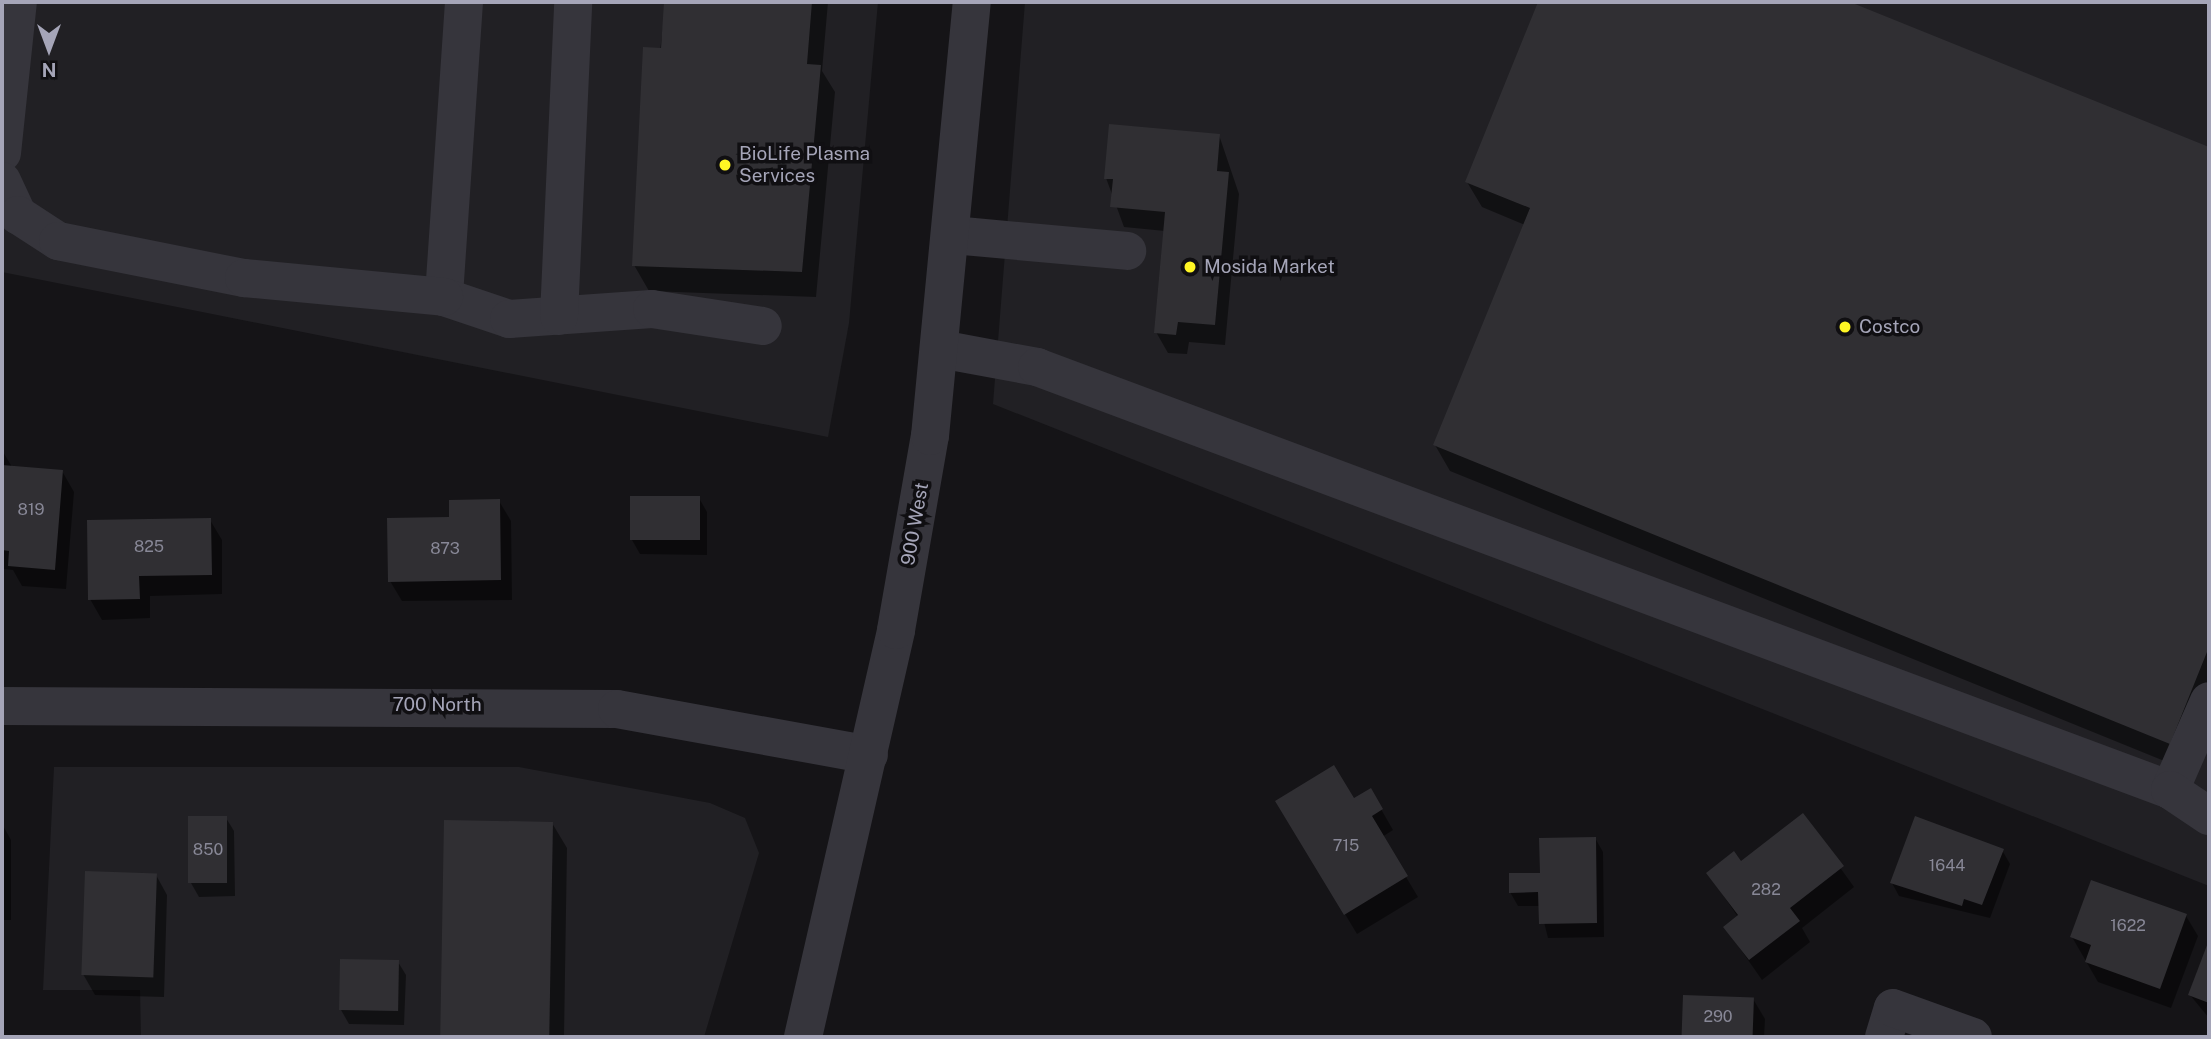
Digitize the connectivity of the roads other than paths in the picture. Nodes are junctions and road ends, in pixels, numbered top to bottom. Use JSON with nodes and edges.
{"nodes":[{"id":1,"x":18,"y":2,"type":"edge"},
{"id":2,"x":464,"y":2,"type":"edge"},
{"id":3,"x":573,"y":2,"type":"edge"},
{"id":4,"x":972,"y":2,"type":"edge"},
{"id":5,"x":2,"y":153,"type":"edge"},
{"id":6,"x":2,"y":181,"type":"edge"},
{"id":7,"x":952,"y":235,"type":"junction"},
{"id":8,"x":1127,"y":251,"type":"dead end"},
{"id":9,"x":443,"y":297,"type":"junction"},
{"id":10,"x":559,"y":316,"type":"junction"},
{"id":11,"x":763,"y":326,"type":"dead end"},
{"id":12,"x":940,"y":348,"type":"junction"},
{"id":13,"x":2209,"y":701,"type":"edge"},
{"id":14,"x":2,"y":706,"type":"edge"},
{"id":15,"x":869,"y":755,"type":"junction"},
{"id":16,"x":2170,"y":790,"type":"junction"},
{"id":17,"x":2209,"y":816,"type":"edge"},
{"id":18,"x":1889,"y":1023,"type":"edge"},
{"id":19,"x":803,"y":1037,"type":"edge"},
{"id":20,"x":1973,"y":1037,"type":"edge"}],
"edges":[{"from":1,"to":5,"type":"street"},
{"from":2,"to":9,"type":"street"},
{"from":3,"to":10,"type":"street"},
{"from":4,"to":7,"type":"street","name":"900 West"},
{"from":6,"to":9,"type":"street"},
{"from":7,"to":8,"type":"street"},
{"from":7,"to":12,"type":"street","name":"900 West"},
{"from":9,"to":10,"type":"street"},
{"from":10,"to":11,"type":"street"},
{"from":12,"to":15,"type":"street","name":"900 West"},
{"from":12,"to":16,"type":"street"},
{"from":13,"to":16,"type":"street"},
{"from":14,"to":15,"type":"street","name":"700 North"},
{"from":15,"to":19,"type":"street","name":"900 West"},
{"from":16,"to":17,"type":"street"},
{"from":18,"to":20,"type":"street"}]}
